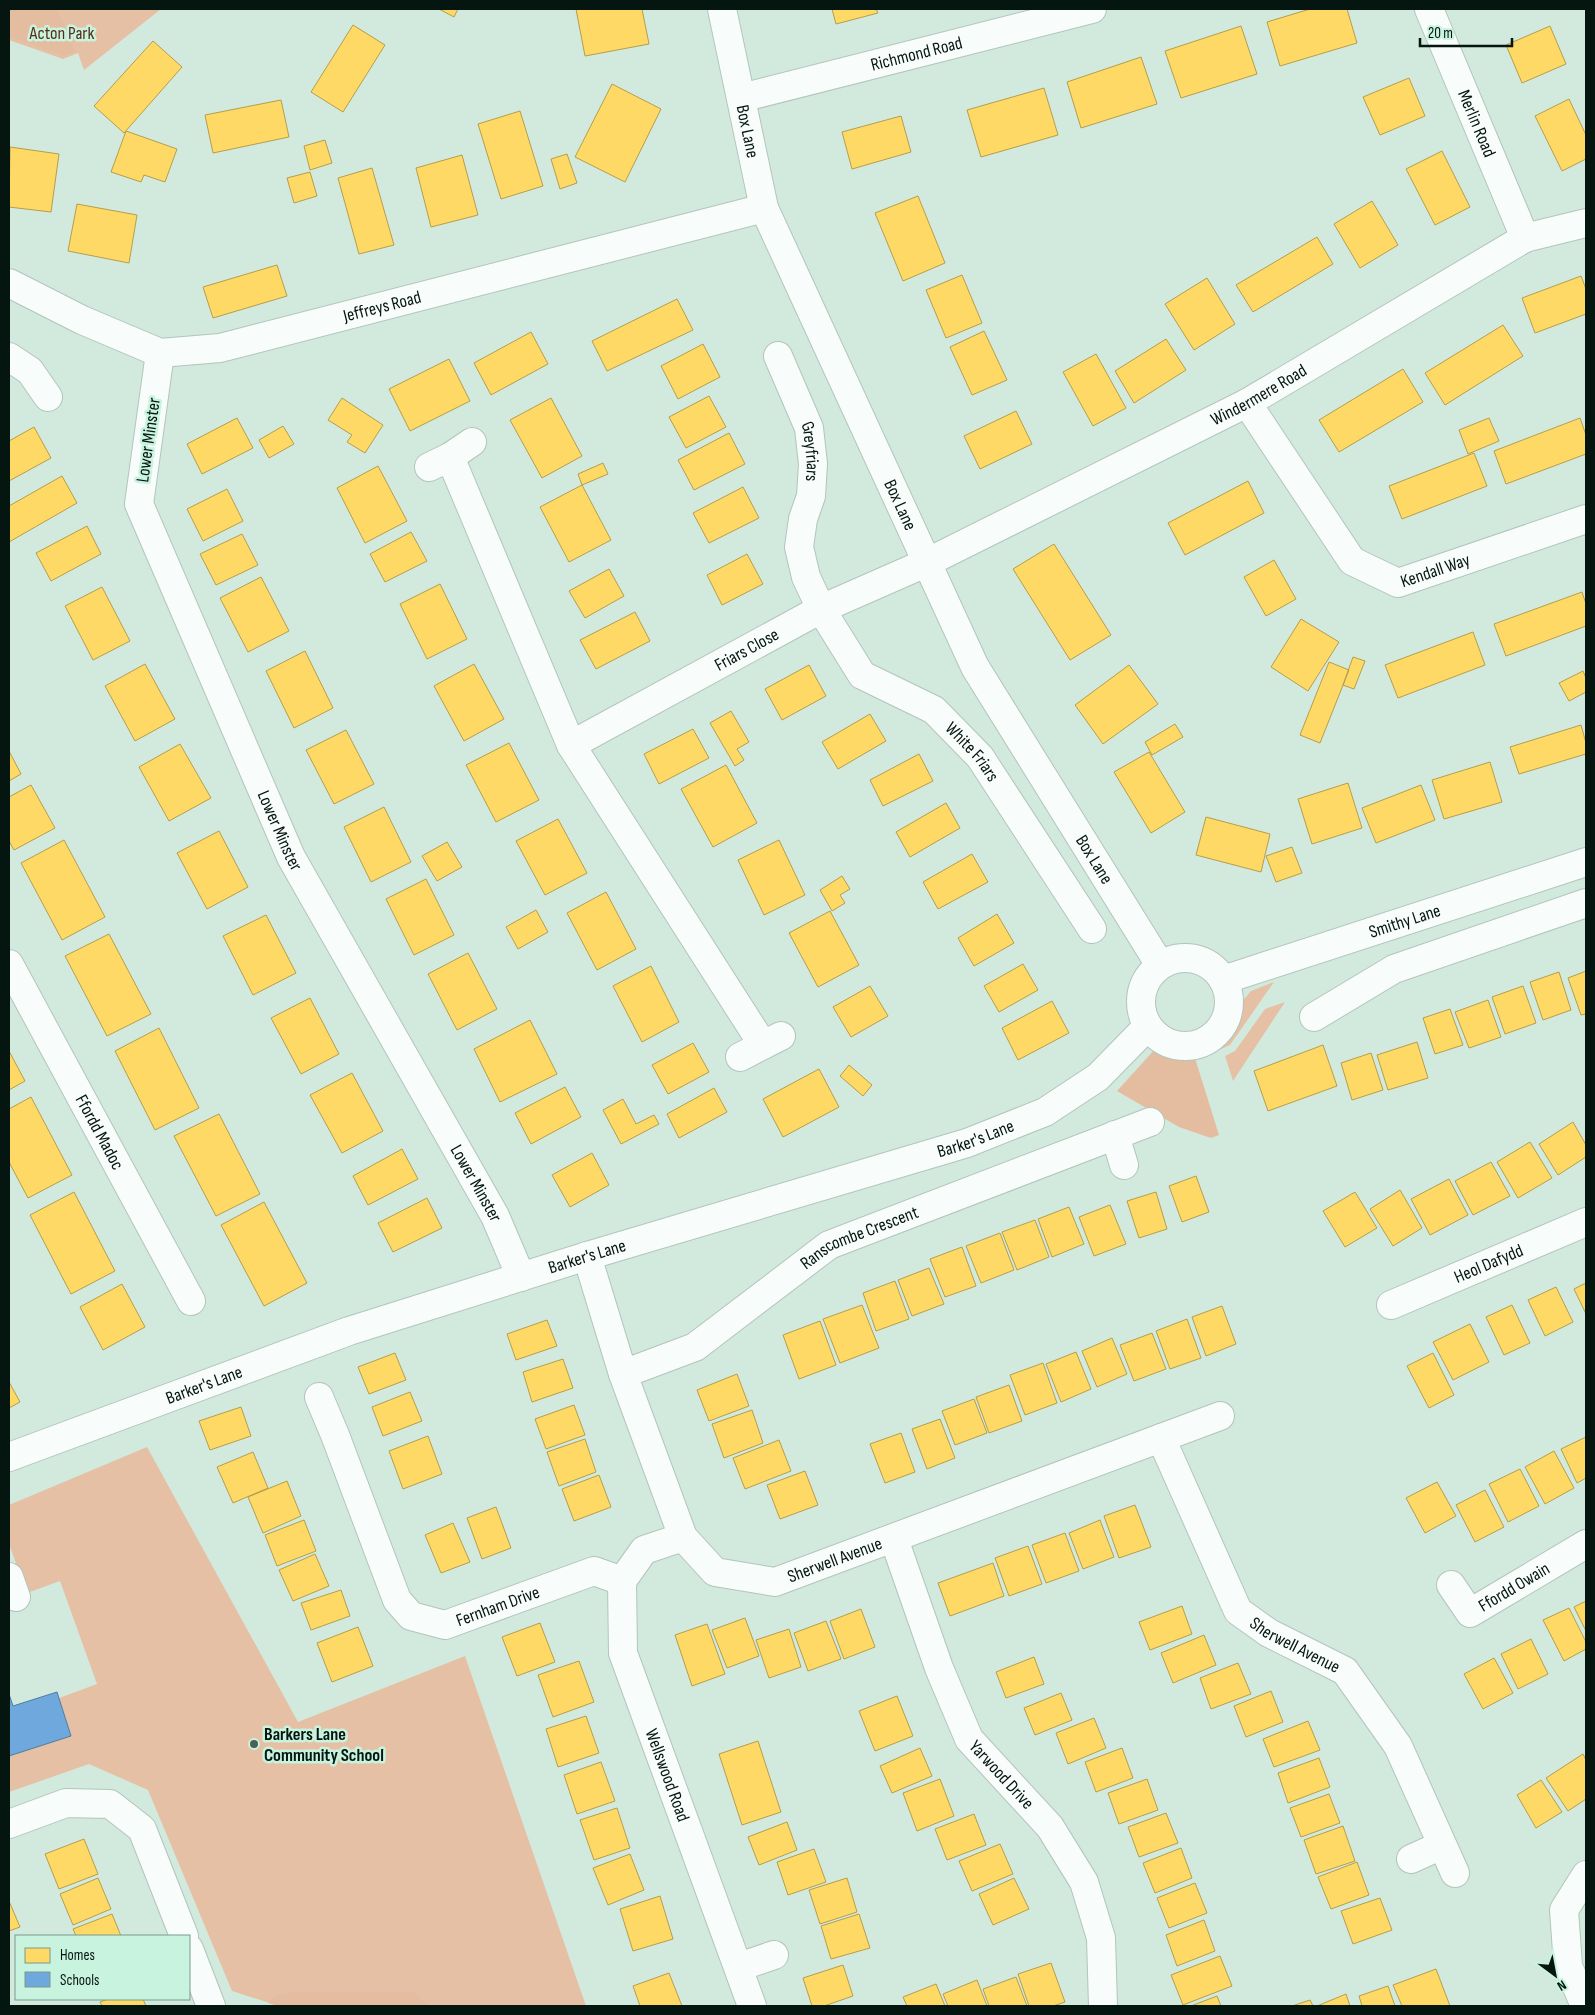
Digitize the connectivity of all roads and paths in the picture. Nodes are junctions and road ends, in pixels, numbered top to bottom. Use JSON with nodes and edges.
{"nodes":[{"id":1,"x":722,"y":9,"type":"edge"},
{"id":2,"x":1090,"y":9,"type":"edge"},
{"id":3,"x":1429,"y":9,"type":"edge"},
{"id":4,"x":741,"y":98,"type":"junction"},
{"id":5,"x":764,"y":208,"type":"junction"},
{"id":6,"x":1586,"y":223,"type":"edge"},
{"id":7,"x":1526,"y":238,"type":"junction"},
{"id":8,"x":9,"y":283,"type":"edge"},
{"id":9,"x":160,"y":352,"type":"junction"},
{"id":10,"x":778,"y":356,"type":"dead end"},
{"id":11,"x":9,"y":357,"type":"edge"},
{"id":12,"x":48,"y":397,"type":"dead end"},
{"id":13,"x":1247,"y":403,"type":"junction"},
{"id":14,"x":472,"y":442,"type":"dead end"},
{"id":15,"x":1586,"y":519,"type":"edge"},
{"id":16,"x":928,"y":562,"type":"junction"},
{"id":17,"x":821,"y":609,"type":"junction"},
{"id":18,"x":570,"y":745,"type":"junction"},
{"id":19,"x":1586,"y":862,"type":"edge"},
{"id":20,"x":1586,"y":903,"type":"edge"},
{"id":21,"x":1092,"y":929,"type":"dead end"},
{"id":22,"x":9,"y":964,"type":"edge"},
{"id":23,"x":1160,"y":965,"type":"junction"},
{"id":24,"x":1223,"y":980,"type":"junction"},
{"id":25,"x":1314,"y":1016,"type":"dead end"},
{"id":26,"x":1147,"y":1027,"type":"junction"},
{"id":27,"x":762,"y":1046,"type":"dead end"},
{"id":28,"x":1150,"y":1122,"type":"dead end"},
{"id":29,"x":1115,"y":1135,"type":"junction"},
{"id":30,"x":1124,"y":1165,"type":"dead end"},
{"id":31,"x":1586,"y":1222,"type":"edge"},
{"id":32,"x":587,"y":1256,"type":"junction"},
{"id":33,"x":521,"y":1277,"type":"junction"},
{"id":34,"x":191,"y":1301,"type":"dead end"},
{"id":35,"x":1390,"y":1305,"type":"dead end"},
{"id":36,"x":623,"y":1374,"type":"junction"},
{"id":37,"x":319,"y":1397,"type":"dead end"},
{"id":38,"x":1220,"y":1416,"type":"dead end"},
{"id":39,"x":1161,"y":1438,"type":"junction"},
{"id":40,"x":9,"y":1457,"type":"edge"},
{"id":41,"x":683,"y":1536,"type":"junction"},
{"id":42,"x":894,"y":1538,"type":"junction"},
{"id":43,"x":1586,"y":1544,"type":"edge"},
{"id":44,"x":622,"y":1581,"type":"junction"},
{"id":45,"x":1451,"y":1585,"type":"dead end"},
{"id":46,"x":9,"y":1824,"type":"edge"},
{"id":47,"x":1442,"y":1845,"type":"junction"},
{"id":48,"x":1411,"y":1859,"type":"dead end"},
{"id":49,"x":1455,"y":1873,"type":"dead end"},
{"id":50,"x":1586,"y":1875,"type":"edge"},
{"id":51,"x":184,"y":1935,"type":"edge"},
{"id":52,"x":190,"y":1952,"type":"edge"},
{"id":53,"x":774,"y":1954,"type":"dead end"},
{"id":54,"x":739,"y":1967,"type":"junction"},
{"id":55,"x":211,"y":2006,"type":"edge"},
{"id":56,"x":752,"y":2006,"type":"edge"},
{"id":57,"x":1103,"y":2006,"type":"edge"},
{"id":58,"x":1585,"y":2006,"type":"edge"}],
"edges":[{"from":1,"to":4,"type":"street","name":"Box Lane"},
{"from":2,"to":4,"type":"street","name":"Richmond Road"},
{"from":3,"to":7,"type":"street","name":"Merlin Road"},
{"from":4,"to":5,"type":"street","name":"Box Lane"},
{"from":5,"to":9,"type":"street","name":"Jeffreys Road"},
{"from":5,"to":16,"type":"street","name":"Box Lane"},
{"from":6,"to":7,"type":"street","name":"Windermere Road"},
{"from":7,"to":13,"type":"street","name":"Windermere Road"},
{"from":8,"to":9,"type":"street","name":"Jeffreys Road"},
{"from":9,"to":33,"type":"street","name":"Lower Minster"},
{"from":10,"to":17,"type":"street","name":"Greyfriars"},
{"from":11,"to":12,"type":"street"},
{"from":13,"to":15,"type":"street","name":"Kendall Way"},
{"from":13,"to":16,"type":"street","name":"Windermere Road"},
{"from":14,"to":18,"type":"street"},
{"from":16,"to":17,"type":"street","name":"Friars Close"},
{"from":16,"to":23,"type":"street","name":"Box Lane"},
{"from":17,"to":18,"type":"street","name":"Friars Close"},
{"from":17,"to":21,"type":"street","name":"White Friars"},
{"from":18,"to":27,"type":"street"},
{"from":19,"to":24,"type":"street","name":"Smithy Lane"},
{"from":20,"to":25,"type":"street"},
{"from":22,"to":34,"type":"street","name":"Ffordd Madoc"},
{"from":23,"to":24,"type":"street"},
{"from":23,"to":26,"type":"street"},
{"from":24,"to":26,"type":"street"},
{"from":26,"to":32,"type":"street","name":"Barker's Lane"},
{"from":28,"to":29,"type":"street","name":"Ranscombe Crescent"},
{"from":29,"to":30,"type":"street"},
{"from":29,"to":36,"type":"street","name":"Ranscombe Crescent"},
{"from":31,"to":35,"type":"street","name":"Heol Dafydd"},
{"from":32,"to":33,"type":"street","name":"Barker's Lane"},
{"from":32,"to":36,"type":"street","name":"Sherwell Avenue"},
{"from":33,"to":40,"type":"street","name":"Barker's Lane"},
{"from":36,"to":41,"type":"street","name":"Sherwell Avenue"},
{"from":37,"to":44,"type":"street","name":"Fernham Drive"},
{"from":38,"to":39,"type":"street","name":"Sherwell Avenue"},
{"from":39,"to":42,"type":"street","name":"Sherwell Avenue"},
{"from":39,"to":47,"type":"street","name":"Sherwell Avenue"},
{"from":41,"to":42,"type":"street","name":"Sherwell Avenue"},
{"from":41,"to":44,"type":"street"},
{"from":42,"to":57,"type":"street","name":"Yarwood Drive"},
{"from":43,"to":45,"type":"street","name":"Ffordd Owain"},
{"from":44,"to":54,"type":"street","name":"Wellswood Road"},
{"from":46,"to":51,"type":"street"},
{"from":47,"to":48,"type":"street"},
{"from":47,"to":49,"type":"street","name":"Sherwell Avenue"},
{"from":50,"to":58,"type":"street"},
{"from":52,"to":55,"type":"street"},
{"from":53,"to":54,"type":"street"},
{"from":54,"to":56,"type":"street","name":"Wellswood Road"}]}
